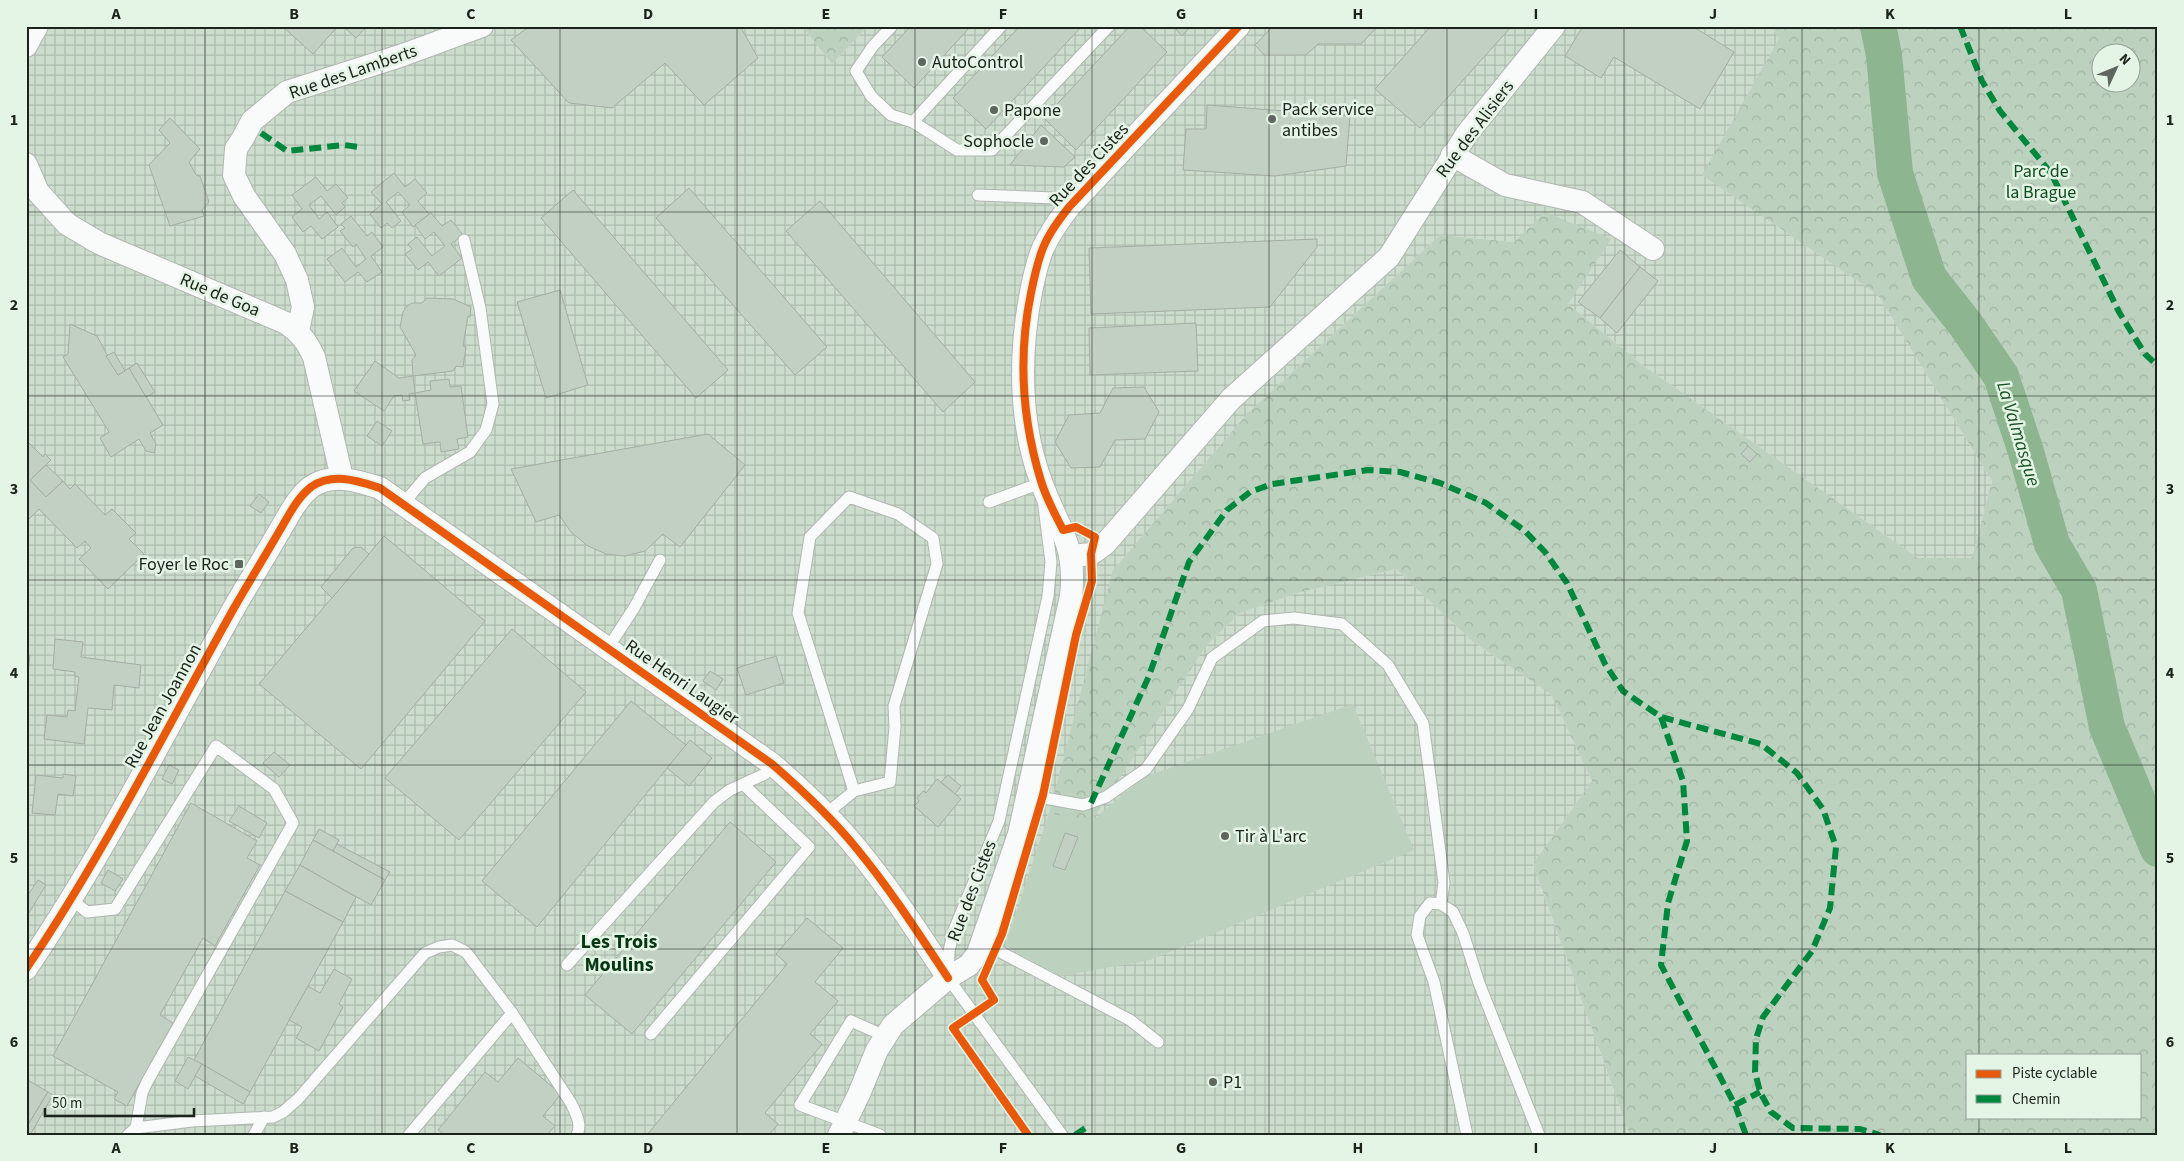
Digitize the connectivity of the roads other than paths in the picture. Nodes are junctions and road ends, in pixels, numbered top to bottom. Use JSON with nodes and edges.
{"nodes":[{"id":1,"x":37,"y":26,"type":"edge"},
{"id":2,"x":482,"y":26,"type":"edge"},
{"id":3,"x":892,"y":26,"type":"edge"},
{"id":4,"x":1001,"y":26,"type":"edge"},
{"id":5,"x":1109,"y":26,"type":"edge"},
{"id":6,"x":1239,"y":26,"type":"edge"},
{"id":7,"x":1554,"y":26,"type":"edge"},
{"id":8,"x":26,"y":46,"type":"edge"},
{"id":9,"x":913,"y":122,"type":"junction"},
{"id":10,"x":1452,"y":155,"type":"junction"},
{"id":11,"x":26,"y":164,"type":"edge"},
{"id":12,"x":978,"y":195,"type":"dead end"},
{"id":13,"x":1069,"y":207,"type":"junction"},
{"id":14,"x":464,"y":240,"type":"dead end"},
{"id":15,"x":1653,"y":249,"type":"dead end"},
{"id":16,"x":298,"y":331,"type":"junction"},
{"id":17,"x":342,"y":478,"type":"junction"},
{"id":18,"x":1042,"y":483,"type":"junction"},
{"id":19,"x":989,"y":502,"type":"dead end"},
{"id":20,"x":402,"y":504,"type":"junction"},
{"id":21,"x":1072,"y":556,"type":"junction"},
{"id":22,"x":660,"y":560,"type":"dead end"},
{"id":23,"x":608,"y":648,"type":"junction"},
{"id":24,"x":772,"y":764,"type":"junction"},
{"id":25,"x":743,"y":784,"type":"junction"},
{"id":26,"x":854,"y":791,"type":"junction"},
{"id":27,"x":1028,"y":795,"type":"junction"},
{"id":28,"x":826,"y":814,"type":"junction"},
{"id":29,"x":72,"y":900,"type":"junction"},
{"id":30,"x":1441,"y":904,"type":"junction"},
{"id":31,"x":983,"y":943,"type":"junction"},
{"id":32,"x":567,"y":965,"type":"dead end"},
{"id":33,"x":26,"y":969,"type":"edge"},
{"id":34,"x":948,"y":978,"type":"junction"},
{"id":35,"x":512,"y":1013,"type":"junction"},
{"id":36,"x":651,"y":1034,"type":"dead end"},
{"id":37,"x":885,"y":1036,"type":"junction"},
{"id":38,"x":1158,"y":1042,"type":"dead end"},
{"id":39,"x":264,"y":1117,"type":"junction"},
{"id":40,"x":842,"y":1128,"type":"edge"},
{"id":41,"x":132,"y":1131,"type":"edge"},
{"id":42,"x":254,"y":1135,"type":"edge"},
{"id":43,"x":409,"y":1135,"type":"edge"},
{"id":44,"x":577,"y":1135,"type":"edge"},
{"id":45,"x":880,"y":1135,"type":"edge"},
{"id":46,"x":1062,"y":1135,"type":"edge"},
{"id":47,"x":1467,"y":1135,"type":"edge"},
{"id":48,"x":1539,"y":1135,"type":"edge"}],
"edges":[{"from":1,"to":8,"type":"street"},
{"from":2,"to":16,"type":"street","name":"Rue des Lamberts"},
{"from":3,"to":9,"type":"lane"},
{"from":4,"to":9,"type":"lane"},
{"from":5,"to":9,"type":"lane"},
{"from":6,"to":13,"type":"street","name":"Rue des Cistes"},
{"from":7,"to":10,"type":"street","name":"Rue des Alisiers"},
{"from":10,"to":15,"type":"street"},
{"from":10,"to":21,"type":"street","name":"Rue des Alisiers"},
{"from":11,"to":16,"type":"street","name":"Rue de Goa"},
{"from":12,"to":13,"type":"lane"},
{"from":13,"to":18,"type":"street","name":"Rue des Cistes"},
{"from":14,"to":20,"type":"lane"},
{"from":16,"to":17,"type":"street","name":"Rue de Goa"},
{"from":17,"to":20,"type":"street","name":"Rue Henri Laugier"},
{"from":17,"to":29,"type":"street","name":"Rue Jean Joannon"},
{"from":18,"to":19,"type":"lane"},
{"from":18,"to":21,"type":"street","name":"Rue des Cistes"},
{"from":18,"to":34,"type":"lane","name":"Rue des Cistes"},
{"from":20,"to":23,"type":"street","name":"Rue Henri Laugier"},
{"from":21,"to":27,"type":"street","name":"Rue des Cistes"},
{"from":22,"to":23,"type":"lane"},
{"from":23,"to":24,"type":"street","name":"Rue Henri Laugier"},
{"from":24,"to":25,"type":"lane"},
{"from":24,"to":28,"type":"street","name":"Rue Henri Laugier"},
{"from":25,"to":32,"type":"lane"},
{"from":25,"to":36,"type":"lane"},
{"from":26,"to":26,"type":"lane"},
{"from":26,"to":28,"type":"lane"},
{"from":27,"to":30,"type":"lane"},
{"from":27,"to":31,"type":"street","name":"Rue des Cistes"},
{"from":28,"to":34,"type":"street","name":"Rue Henri Laugier"},
{"from":29,"to":33,"type":"street","name":"Rue Jean Joannon"},
{"from":29,"to":41,"type":"lane"},
{"from":30,"to":47,"type":"lane"},
{"from":30,"to":48,"type":"lane"},
{"from":31,"to":34,"type":"street","name":"Rue des Cistes"},
{"from":31,"to":38,"type":"lane"},
{"from":34,"to":37,"type":"street"},
{"from":34,"to":46,"type":"lane"},
{"from":35,"to":39,"type":"lane"},
{"from":35,"to":43,"type":"lane"},
{"from":35,"to":44,"type":"lane"},
{"from":37,"to":40,"type":"street"},
{"from":37,"to":40,"type":"lane"},
{"from":39,"to":41,"type":"lane"},
{"from":39,"to":42,"type":"lane"},
{"from":40,"to":45,"type":"lane"}]}
